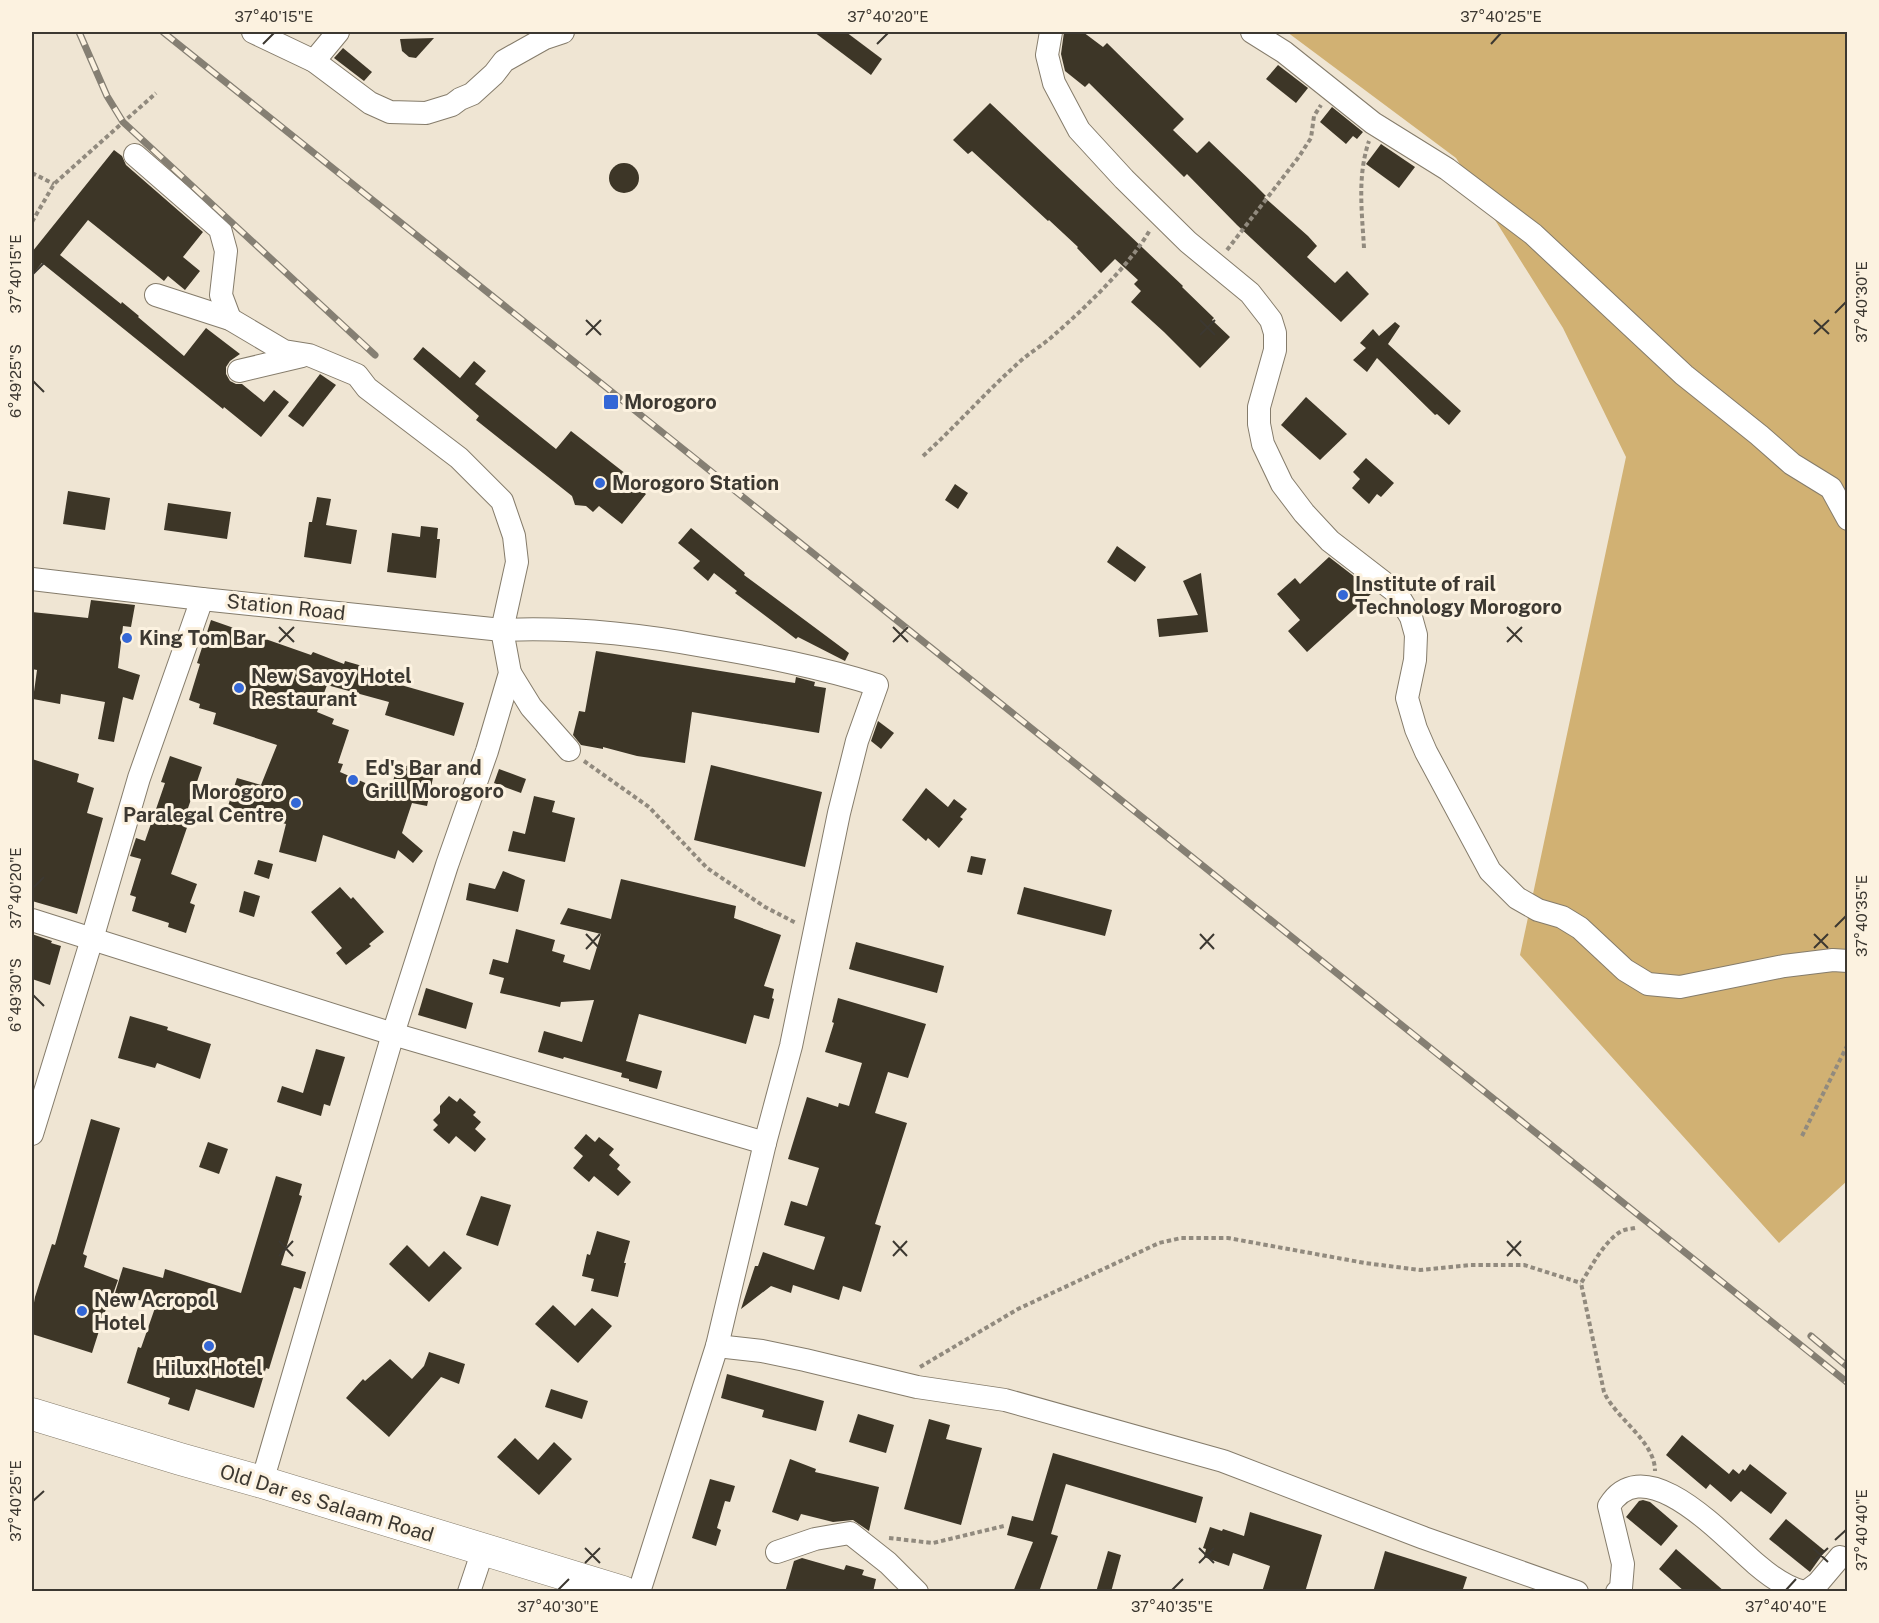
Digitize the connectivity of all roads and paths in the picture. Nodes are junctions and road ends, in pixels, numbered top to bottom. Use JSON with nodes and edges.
{"nodes":[{"id":1,"x":253,"y":32,"type":"edge"},
{"id":2,"x":338,"y":32,"type":"edge"},
{"id":3,"x":563,"y":32,"type":"edge"},
{"id":4,"x":1051,"y":32,"type":"edge"},
{"id":5,"x":1252,"y":32,"type":"edge"},
{"id":6,"x":314,"y":60,"type":"junction"},
{"id":7,"x":1334,"y":92,"type":"junction"},
{"id":8,"x":156,"y":93,"type":"dead end"},
{"id":9,"x":1373,"y":123,"type":"junction"},
{"id":10,"x":135,"y":155,"type":"dead end"},
{"id":11,"x":32,"y":173,"type":"edge"},
{"id":12,"x":54,"y":184,"type":"junction"},
{"id":13,"x":1160,"y":214,"type":"junction"},
{"id":14,"x":32,"y":222,"type":"edge"},
{"id":15,"x":1364,"y":248,"type":"dead end"},
{"id":16,"x":1215,"y":264,"type":"junction"},
{"id":17,"x":156,"y":295,"type":"dead end"},
{"id":18,"x":230,"y":319,"type":"junction"},
{"id":19,"x":309,"y":355,"type":"junction"},
{"id":20,"x":239,"y":371,"type":"dead end"},
{"id":21,"x":923,"y":456,"type":"dead end"},
{"id":22,"x":1848,"y":519,"type":"edge"},
{"id":23,"x":32,"y":579,"type":"edge"},
{"id":24,"x":202,"y":599,"type":"junction"},
{"id":25,"x":502,"y":630,"type":"junction"},
{"id":26,"x":510,"y":673,"type":"junction"},
{"id":27,"x":569,"y":750,"type":"joint"},
{"id":28,"x":32,"y":920,"type":"edge"},
{"id":29,"x":813,"y":933,"type":"junction"},
{"id":30,"x":92,"y":939,"type":"junction"},
{"id":31,"x":1848,"y":962,"type":"edge"},
{"id":32,"x":393,"y":1034,"type":"junction"},
{"id":33,"x":1848,"y":1044,"type":"edge"},
{"id":34,"x":32,"y":1134,"type":"edge"},
{"id":35,"x":1802,"y":1136,"type":"dead end"},
{"id":36,"x":765,"y":1143,"type":"junction"},
{"id":37,"x":1635,"y":1228,"type":"dead end"},
{"id":38,"x":1581,"y":1283,"type":"junction"},
{"id":39,"x":717,"y":1346,"type":"junction"},
{"id":40,"x":890,"y":1380,"type":"junction"},
{"id":41,"x":32,"y":1414,"type":"edge"},
{"id":42,"x":262,"y":1482,"type":"junction"},
{"id":43,"x":1650,"y":1486,"type":"junction"},
{"id":44,"x":1004,"y":1526,"type":"dead end"},
{"id":45,"x":885,"y":1537,"type":"dead end"},
{"id":46,"x":483,"y":1550,"type":"junction"},
{"id":47,"x":777,"y":1552,"type":"dead end"},
{"id":48,"x":1840,"y":1557,"type":"dead end"},
{"id":49,"x":469,"y":1592,"type":"edge"},
{"id":50,"x":622,"y":1592,"type":"edge"},
{"id":51,"x":639,"y":1592,"type":"edge"},
{"id":52,"x":917,"y":1592,"type":"edge"},
{"id":53,"x":1577,"y":1592,"type":"edge"},
{"id":54,"x":1617,"y":1592,"type":"edge"},
{"id":55,"x":1805,"y":1592,"type":"edge"}],
"edges":[{"from":1,"to":6,"type":"street"},
{"from":2,"to":6,"type":"street"},
{"from":3,"to":6,"type":"street"},
{"from":4,"to":13,"type":"street"},
{"from":5,"to":7,"type":"street"},
{"from":7,"to":9,"type":"street"},
{"from":7,"to":16,"type":"path"},
{"from":8,"to":12,"type":"path"},
{"from":9,"to":15,"type":"path"},
{"from":9,"to":22,"type":"street"},
{"from":10,"to":18,"type":"street"},
{"from":11,"to":12,"type":"path"},
{"from":12,"to":14,"type":"path"},
{"from":13,"to":16,"type":"street"},
{"from":13,"to":21,"type":"path"},
{"from":16,"to":31,"type":"street"},
{"from":17,"to":18,"type":"street"},
{"from":18,"to":19,"type":"street"},
{"from":19,"to":20,"type":"street"},
{"from":19,"to":25,"type":"street"},
{"from":23,"to":24,"type":"street","name":"Station Road"},
{"from":24,"to":25,"type":"street","name":"Station Road"},
{"from":24,"to":30,"type":"street"},
{"from":25,"to":26,"type":"street"},
{"from":25,"to":29,"type":"street","name":"Station Road"},
{"from":26,"to":27,"type":"street"},
{"from":26,"to":32,"type":"street"},
{"from":27,"to":29,"type":"path"},
{"from":28,"to":30,"type":"street"},
{"from":29,"to":36,"type":"street"},
{"from":30,"to":32,"type":"street"},
{"from":30,"to":34,"type":"street"},
{"from":32,"to":36,"type":"street"},
{"from":32,"to":42,"type":"street"},
{"from":33,"to":35,"type":"path"},
{"from":36,"to":39,"type":"street"},
{"from":37,"to":38,"type":"path"},
{"from":38,"to":40,"type":"path"},
{"from":38,"to":43,"type":"path"},
{"from":39,"to":40,"type":"street"},
{"from":39,"to":51,"type":"street"},
{"from":40,"to":53,"type":"street"},
{"from":41,"to":42,"type":"main road","name":"Old Dar es Salaam Road"},
{"from":42,"to":46,"type":"main road","name":"Old Dar es Salaam Road"},
{"from":43,"to":54,"type":"street"},
{"from":43,"to":55,"type":"street"},
{"from":44,"to":45,"type":"path"},
{"from":46,"to":49,"type":"street"},
{"from":46,"to":50,"type":"main road","name":"Old Dar es Salaam Road"},
{"from":47,"to":52,"type":"street"},
{"from":48,"to":55,"type":"street"}]}
